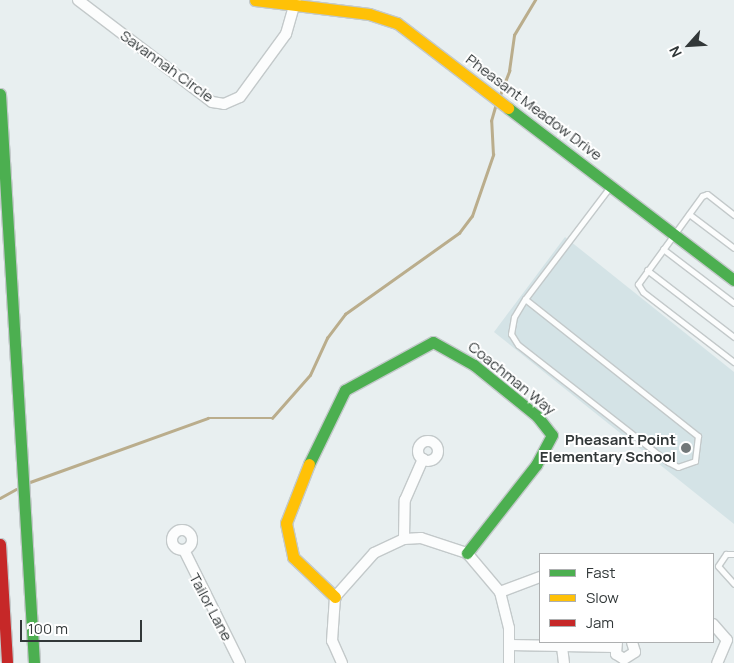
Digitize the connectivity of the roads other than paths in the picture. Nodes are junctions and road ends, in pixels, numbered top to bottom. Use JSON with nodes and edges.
{"nodes":[{"id":1,"x":78,"y":0,"type":"edge"},
{"id":2,"x":255,"y":0,"type":"edge"},
{"id":3,"x":295,"y":4,"type":"edge"},
{"id":4,"x":0,"y":94,"type":"edge"},
{"id":5,"x":611,"y":186,"type":"junction"},
{"id":6,"x":689,"y":214,"type":"junction"},
{"id":7,"x":734,"y":215,"type":"edge"},
{"id":8,"x":674,"y":234,"type":"junction"},
{"id":9,"x":734,"y":248,"type":"edge"},
{"id":10,"x":664,"y":249,"type":"junction"},
{"id":11,"x":648,"y":270,"type":"junction"},
{"id":12,"x":734,"y":280,"type":"edge"},
{"id":13,"x":525,"y":299,"type":"junction"},
{"id":14,"x":734,"y":303,"type":"edge"},
{"id":15,"x":734,"y":337,"type":"edge"},
{"id":16,"x":734,"y":362,"type":"edge"},
{"id":17,"x":423,"y":459,"type":"dead end"},
{"id":18,"x":404,"y":539,"type":"junction"},
{"id":19,"x":0,"y":544,"type":"edge"},
{"id":20,"x":184,"y":550,"type":"dead end"},
{"id":21,"x":467,"y":553,"type":"junction"},
{"id":22,"x":734,"y":554,"type":"edge"},
{"id":23,"x":539,"y":577,"type":"edge"},
{"id":24,"x":734,"y":584,"type":"edge"},
{"id":25,"x":500,"y":592,"type":"junction"},
{"id":26,"x":335,"y":597,"type":"junction"},
{"id":27,"x":714,"y":625,"type":"edge"},
{"id":28,"x":632,"y":643,"type":"edge"},
{"id":29,"x":616,"y":644,"type":"edge"},
{"id":30,"x":510,"y":645,"type":"junction"},
{"id":31,"x":562,"y":647,"type":"junction"},
{"id":32,"x":6,"y":659,"type":"edge"},
{"id":33,"x":34,"y":663,"type":"edge"},
{"id":34,"x":240,"y":663,"type":"edge"},
{"id":35,"x":342,"y":663,"type":"edge"},
{"id":36,"x":508,"y":663,"type":"edge"},
{"id":37,"x":564,"y":663,"type":"edge"},
{"id":38,"x":718,"y":663,"type":"edge"}],
"edges":[{"from":1,"to":3,"type":"street","name":"Savannah Circle"},
{"from":2,"to":3,"type":"main road","name":"Pheasant Meadow Drive"},
{"from":3,"to":5,"type":"main road","name":"Pheasant Meadow Drive"},
{"from":4,"to":33,"type":"main road"},
{"from":5,"to":8,"type":"main road","name":"Pheasant Meadow Drive"},
{"from":5,"to":13,"type":"lane"},
{"from":6,"to":7,"type":"lane"},
{"from":6,"to":8,"type":"lane"},
{"from":6,"to":9,"type":"lane"},
{"from":8,"to":10,"type":"lane"},
{"from":8,"to":12,"type":"main road","name":"Pheasant Meadow Drive"},
{"from":10,"to":11,"type":"lane"},
{"from":10,"to":14,"type":"lane"},
{"from":11,"to":15,"type":"lane"},
{"from":11,"to":16,"type":"lane"},
{"from":13,"to":13,"type":"lane"},
{"from":17,"to":18,"type":"street"},
{"from":18,"to":21,"type":"street"},
{"from":18,"to":26,"type":"street"},
{"from":19,"to":32,"type":"main road"},
{"from":20,"to":34,"type":"street","name":"Tailor Lane"},
{"from":21,"to":25,"type":"street"},
{"from":21,"to":26,"type":"main road","name":"Coachman Way"},
{"from":22,"to":24,"type":"lane"},
{"from":23,"to":25,"type":"street"},
{"from":25,"to":30,"type":"street"},
{"from":26,"to":35,"type":"street"},
{"from":27,"to":38,"type":"street"},
{"from":28,"to":29,"type":"street"},
{"from":29,"to":31,"type":"street"},
{"from":30,"to":31,"type":"street"},
{"from":30,"to":36,"type":"street"},
{"from":31,"to":37,"type":"street"}]}
